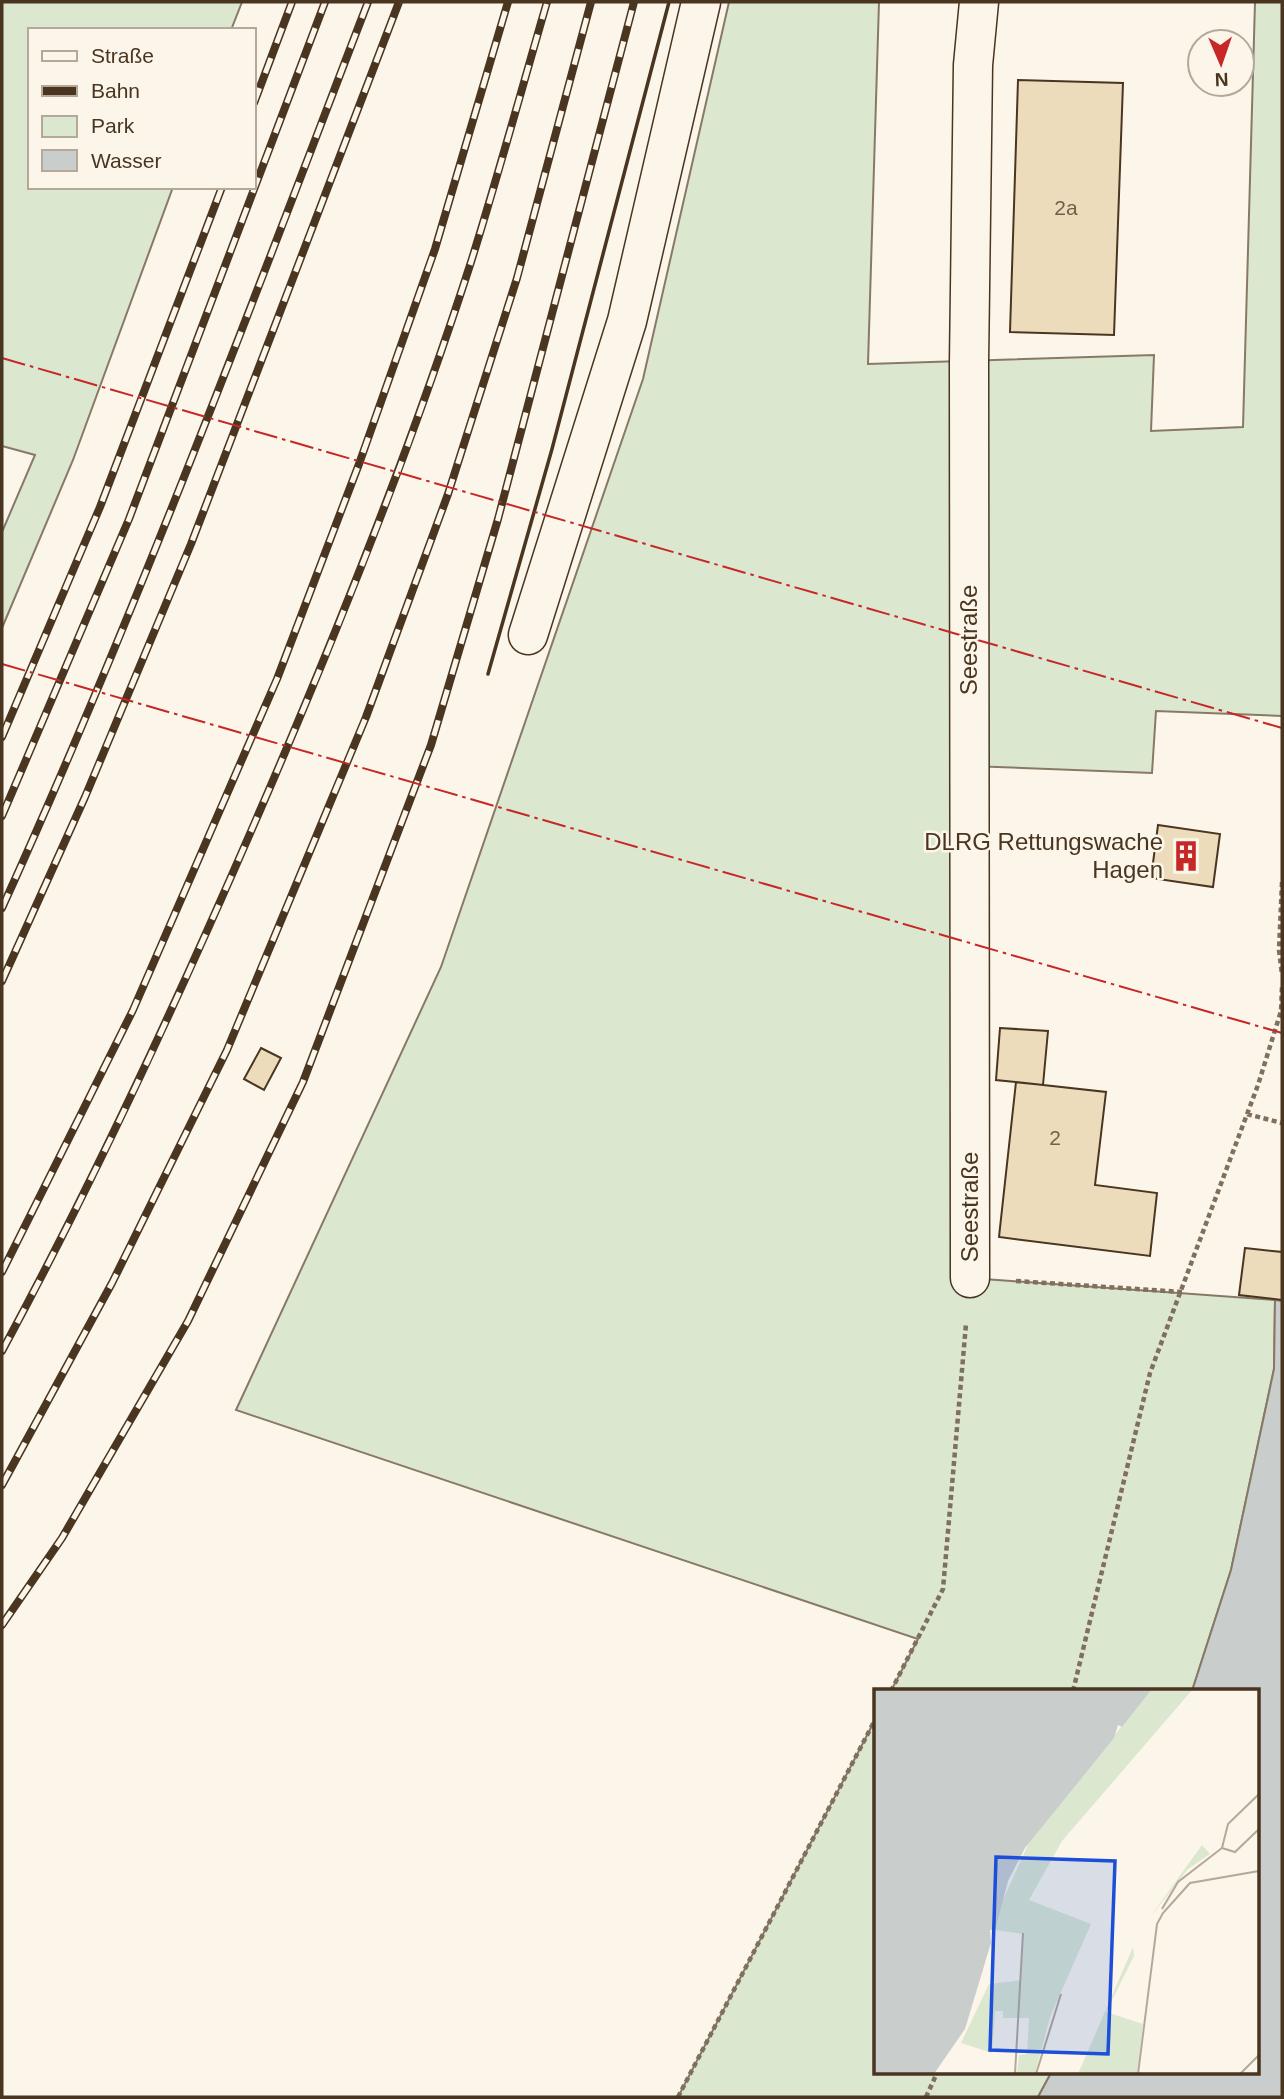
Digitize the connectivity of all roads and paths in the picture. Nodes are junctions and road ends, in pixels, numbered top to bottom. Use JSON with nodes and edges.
{"nodes":[{"id":1,"x":701,"y":2,"type":"edge"},
{"id":2,"x":979,"y":2,"type":"edge"},
{"id":3,"x":528,"y":635,"type":"dead end"},
{"id":4,"x":1282,"y":882,"type":"edge"},
{"id":5,"x":1282,"y":975,"type":"edge"},
{"id":6,"x":1282,"y":986,"type":"edge"},
{"id":7,"x":1247,"y":1114,"type":"junction"},
{"id":8,"x":1282,"y":1123,"type":"edge"},
{"id":9,"x":970,"y":1278,"type":"junction"},
{"id":10,"x":1182,"y":1292,"type":"junction"},
{"id":11,"x":892,"y":1689,"type":"edge"},
{"id":12,"x":1073,"y":1689,"type":"edge"},
{"id":13,"x":874,"y":1722,"type":"edge"},
{"id":14,"x":937,"y":2074,"type":"edge"},
{"id":15,"x":678,"y":2097,"type":"edge"},
{"id":16,"x":926,"y":2097,"type":"edge"}],
"edges":[{"from":1,"to":3,"type":"street"},
{"from":2,"to":9,"type":"street","name":"Seestraße"},
{"from":4,"to":5,"type":"path"},
{"from":6,"to":7,"type":"path"},
{"from":7,"to":8,"type":"path"},
{"from":7,"to":10,"type":"path"},
{"from":9,"to":10,"type":"path"},
{"from":9,"to":11,"type":"path"},
{"from":10,"to":12,"type":"path"},
{"from":13,"to":15,"type":"path"},
{"from":14,"to":16,"type":"path"}]}
